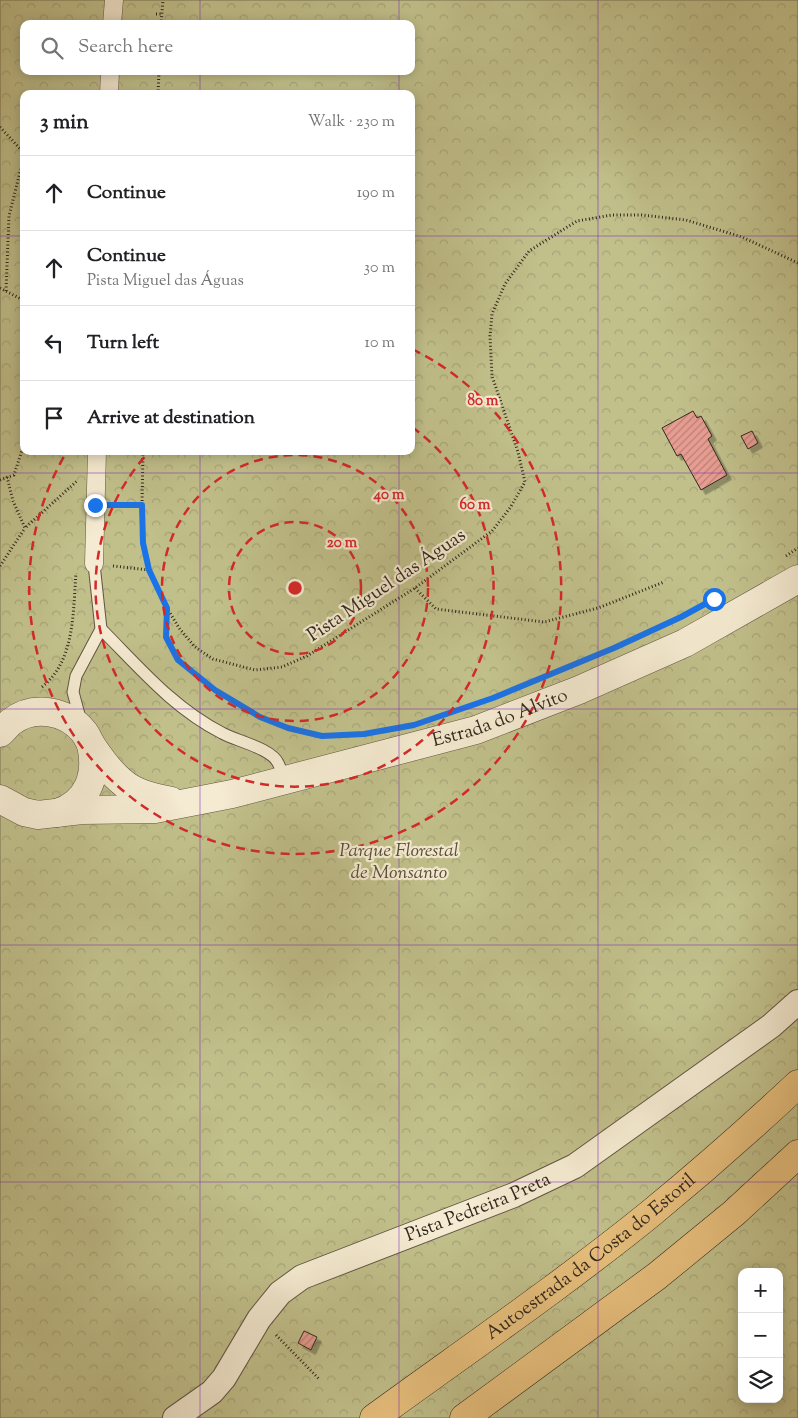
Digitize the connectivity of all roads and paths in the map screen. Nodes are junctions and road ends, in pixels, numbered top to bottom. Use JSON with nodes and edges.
{"nodes":[{"id":1,"x":114,"y":0,"type":"edge"},
{"id":2,"x":162,"y":0,"type":"edge"},
{"id":3,"x":156,"y":14,"type":"dead end"},
{"id":4,"x":162,"y":14,"type":"junction"},
{"id":5,"x":112,"y":20,"type":"edge"},
{"id":6,"x":161,"y":20,"type":"edge"},
{"id":7,"x":110,"y":75,"type":"edge"},
{"id":8,"x":159,"y":75,"type":"edge"},
{"id":9,"x":109,"y":90,"type":"edge"},
{"id":10,"x":158,"y":90,"type":"edge"},
{"id":11,"x":0,"y":127,"type":"edge"},
{"id":12,"x":20,"y":150,"type":"edge"},
{"id":13,"x":20,"y":172,"type":"edge"},
{"id":14,"x":798,"y":263,"type":"edge"},
{"id":15,"x":0,"y":288,"type":"edge"},
{"id":16,"x":6,"y":291,"type":"junction"},
{"id":17,"x":20,"y":298,"type":"edge"},
{"id":18,"x":20,"y":455,"type":"edge"},
{"id":19,"x":143,"y":455,"type":"edge"},
{"id":20,"x":96,"y":458,"type":"edge"},
{"id":21,"x":7,"y":477,"type":"junction"},
{"id":22,"x":0,"y":480,"type":"edge"},
{"id":23,"x":95,"y":505,"type":"junction"},
{"id":24,"x":142,"y":505,"type":"junction"},
{"id":25,"x":25,"y":528,"type":"junction"},
{"id":26,"x":798,"y":548,"type":"edge"},
{"id":27,"x":94,"y":564,"type":"joint"},
{"id":28,"x":0,"y":566,"type":"edge"},
{"id":29,"x":791,"y":568,"type":"edge"},
{"id":30,"x":76,"y":572,"type":"dead end"},
{"id":31,"x":664,"y":582,"type":"dead end"},
{"id":32,"x":415,"y":588,"type":"junction"},
{"id":33,"x":167,"y":608,"type":"junction"},
{"id":34,"x":101,"y":629,"type":"junction"},
{"id":35,"x":40,"y":689,"type":"dead end"},
{"id":36,"x":1,"y":733,"type":"edge"},
{"id":37,"x":355,"y":735,"type":"dead end"},
{"id":38,"x":88,"y":740,"type":"junction"},
{"id":39,"x":283,"y":781,"type":"junction"},
{"id":40,"x":4,"y":799,"type":"edge"},
{"id":41,"x":184,"y":804,"type":"junction"},
{"id":42,"x":51,"y":814,"type":"junction"},
{"id":43,"x":798,"y":1002,"type":"edge"},
{"id":44,"x":798,"y":1084,"type":"edge"},
{"id":45,"x":798,"y":1154,"type":"edge"},
{"id":46,"x":259,"y":1318,"type":"junction"},
{"id":47,"x":319,"y":1379,"type":"dead end"},
{"id":48,"x":175,"y":1418,"type":"edge"},
{"id":49,"x":374,"y":1418,"type":"edge"},
{"id":50,"x":464,"y":1418,"type":"edge"}],
"edges":[{"from":1,"to":5,"type":"street"},
{"from":2,"to":4,"type":"path"},
{"from":3,"to":4,"type":"path"},
{"from":4,"to":6,"type":"path"},
{"from":7,"to":9,"type":"street"},
{"from":8,"to":10,"type":"path"},
{"from":11,"to":12,"type":"path"},
{"from":13,"to":16,"type":"path"},
{"from":14,"to":32,"type":"path","name":"Pista Miguel das Águas"},
{"from":15,"to":16,"type":"path"},
{"from":16,"to":17,"type":"path"},
{"from":18,"to":21,"type":"path"},
{"from":19,"to":24,"type":"path","name":"Pista Miguel das Águas"},
{"from":20,"to":23,"type":"street"},
{"from":20,"to":25,"type":"path"},
{"from":21,"to":22,"type":"path"},
{"from":21,"to":25,"type":"path"},
{"from":23,"to":24,"type":"path"},
{"from":23,"to":27,"type":"street"},
{"from":24,"to":33,"type":"path","name":"Pista Miguel das Águas"},
{"from":25,"to":28,"type":"path"},
{"from":26,"to":29,"type":"path"},
{"from":27,"to":34,"type":"lane"},
{"from":29,"to":39,"type":"street","name":"Estrada do Alvito"},
{"from":30,"to":35,"type":"path"},
{"from":31,"to":32,"type":"path"},
{"from":32,"to":33,"type":"path","name":"Pista Miguel das Águas"},
{"from":33,"to":37,"type":"path"},
{"from":34,"to":38,"type":"lane"},
{"from":34,"to":39,"type":"lane"},
{"from":36,"to":38,"type":"street","name":"Estrada do Alvito"},
{"from":38,"to":41,"type":"street","name":"Estrada do Alvito"},
{"from":38,"to":42,"type":"street","name":"Estrada do Alvito"},
{"from":39,"to":41,"type":"street","name":"Estrada do Alvito"},
{"from":40,"to":42,"type":"street","name":"Estrada do Alvito"},
{"from":41,"to":42,"type":"street","name":"Estrada do Alvito"},
{"from":43,"to":46,"type":"street","name":"Pista Pedreira Preta"},
{"from":44,"to":49,"type":"highway","name":"Autoestrada da Costa do Estoril"},
{"from":45,"to":50,"type":"highway"},
{"from":46,"to":47,"type":"path"},
{"from":46,"to":48,"type":"street","name":"Pista Pedreira Preta"}]}
